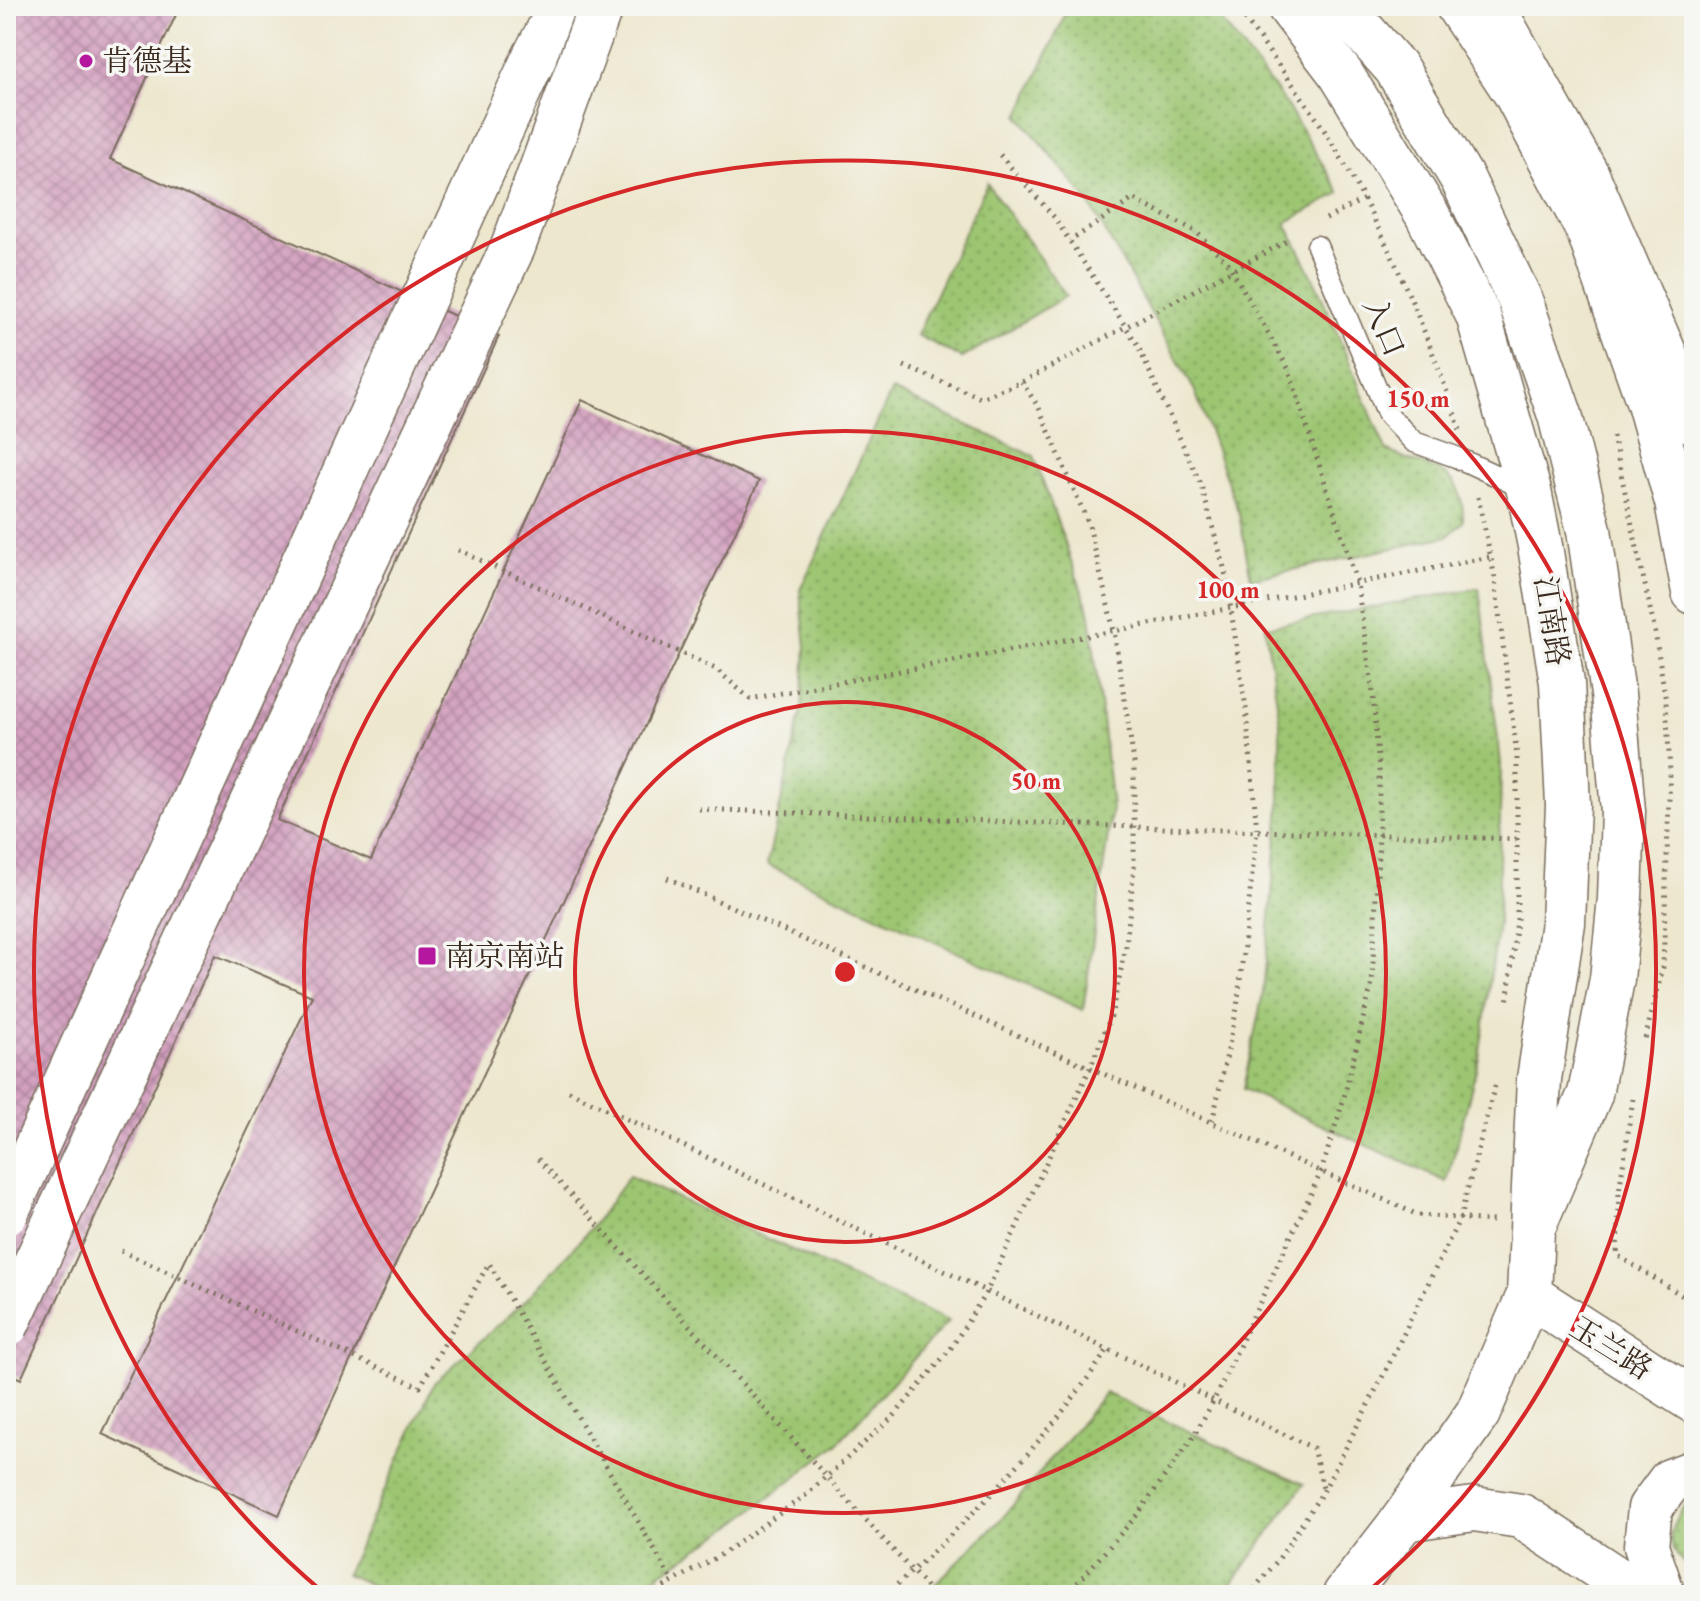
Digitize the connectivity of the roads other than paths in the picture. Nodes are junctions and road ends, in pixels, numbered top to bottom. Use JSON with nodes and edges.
{"nodes":[{"id":1,"x":546,"y":6,"type":"edge"},
{"id":2,"x":1289,"y":6,"type":"edge"},
{"id":3,"x":1341,"y":6,"type":"edge"},
{"id":4,"x":1458,"y":6,"type":"edge"},
{"id":5,"x":1492,"y":6,"type":"edge"},
{"id":6,"x":590,"y":7,"type":"edge"},
{"id":7,"x":534,"y":58,"type":"junction"},
{"id":8,"x":1317,"y":246,"type":"dead end"},
{"id":9,"x":1694,"y":422,"type":"edge"},
{"id":10,"x":1529,"y":491,"type":"junction"},
{"id":11,"x":1694,"y":592,"type":"edge"},
{"id":12,"x":6,"y":1213,"type":"edge"},
{"id":13,"x":1534,"y":1225,"type":"junction"},
{"id":14,"x":1529,"y":1295,"type":"junction"},
{"id":15,"x":6,"y":1326,"type":"edge"},
{"id":16,"x":1694,"y":1401,"type":"edge"},
{"id":17,"x":1694,"y":1472,"type":"edge"},
{"id":18,"x":1404,"y":1519,"type":"junction"},
{"id":19,"x":1345,"y":1595,"type":"edge"},
{"id":20,"x":1641,"y":1595,"type":"edge"},
{"id":21,"x":1663,"y":1595,"type":"edge"}],
"edges":[{"from":1,"to":7,"type":"main road"},
{"from":2,"to":10,"type":"main road","name":"江南路"},
{"from":3,"to":13,"type":"main road"},
{"from":4,"to":11,"type":"main road"},
{"from":5,"to":9,"type":"main road"},
{"from":6,"to":7,"type":"main road"},
{"from":6,"to":15,"type":"main road","bridge":true},
{"from":7,"to":12,"type":"main road","bridge":true},
{"from":8,"to":10,"type":"lane","name":"入口"},
{"from":10,"to":13,"type":"main road","name":"江南路"},
{"from":13,"to":14,"type":"main road","name":"江南路"},
{"from":14,"to":16,"type":"main road","name":"玉兰路"},
{"from":14,"to":18,"type":"main road","name":"江南路"},
{"from":17,"to":21,"type":"main road"},
{"from":18,"to":19,"type":"main road","name":"江南路"},
{"from":18,"to":20,"type":"main road"}]}
